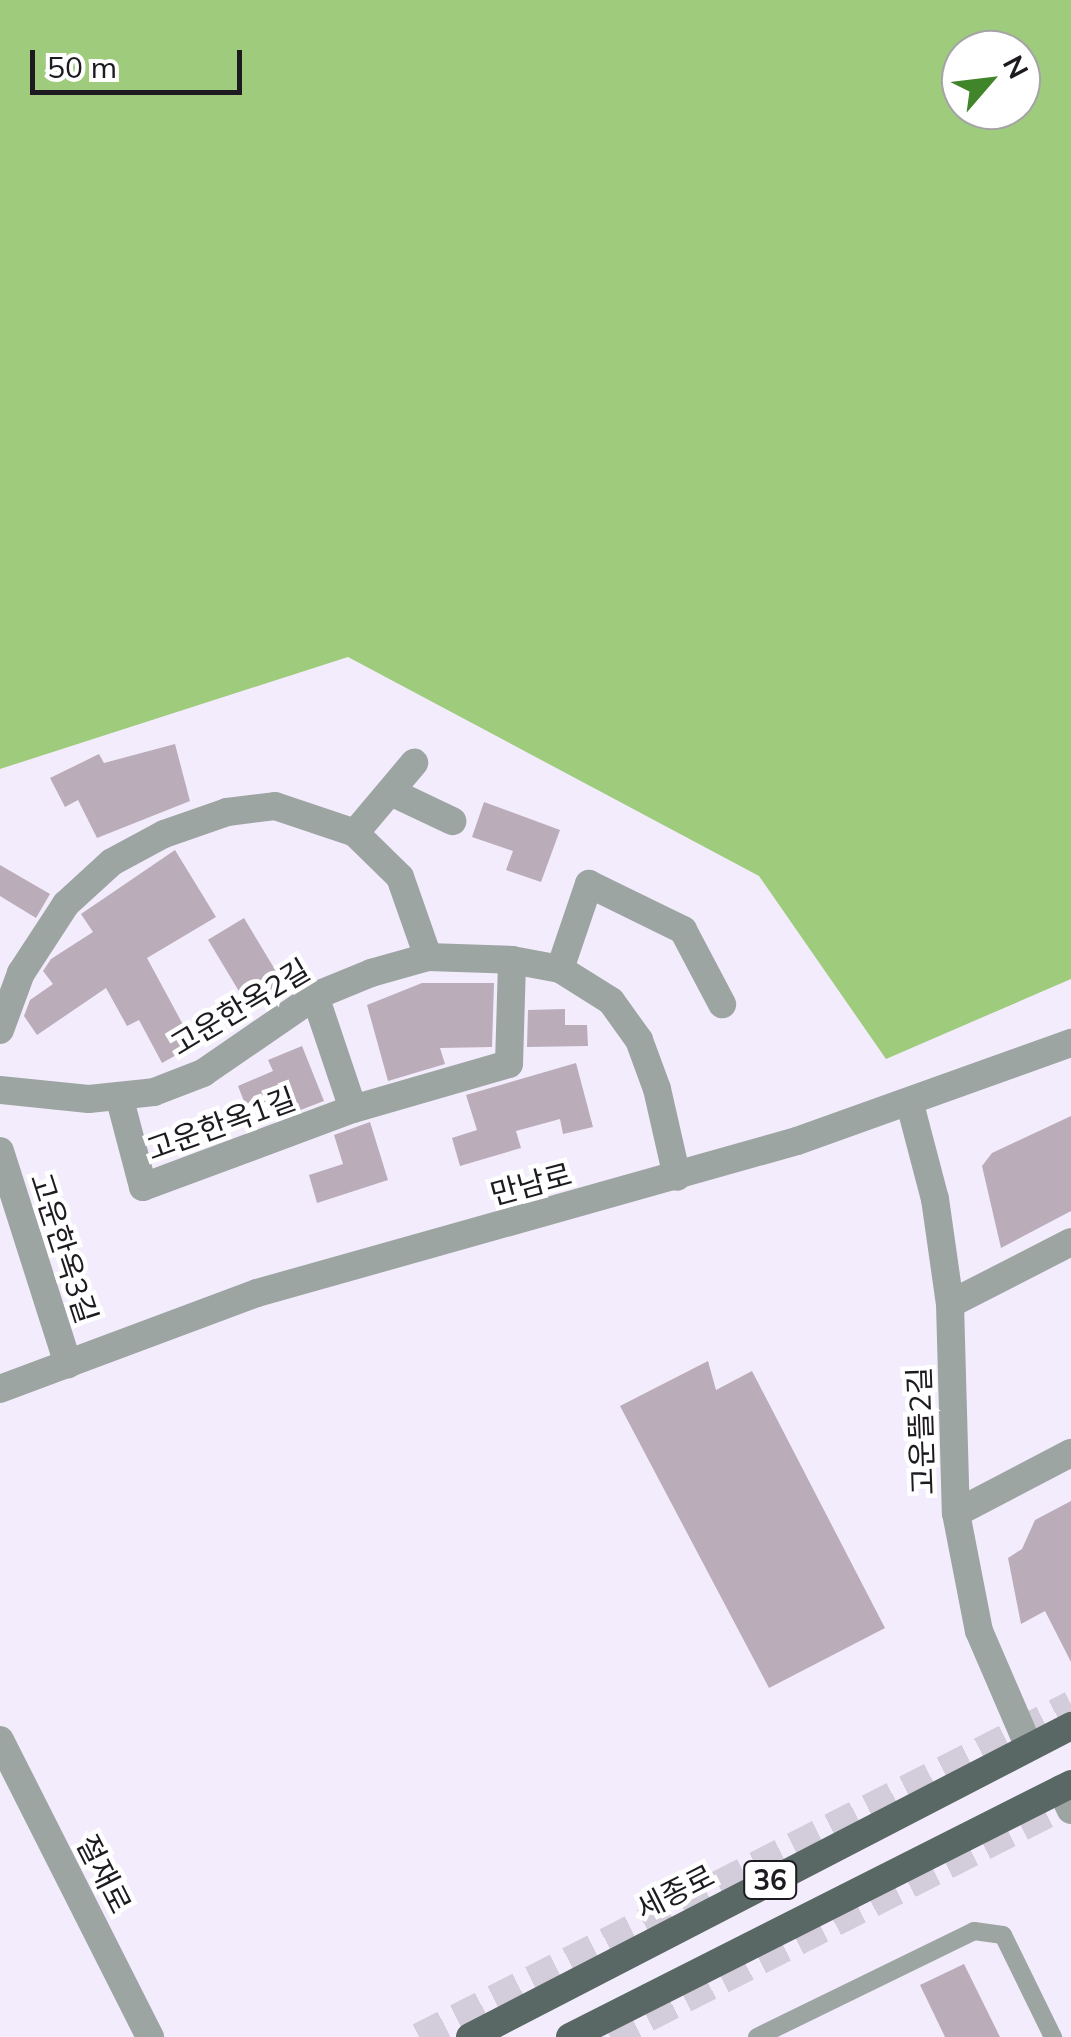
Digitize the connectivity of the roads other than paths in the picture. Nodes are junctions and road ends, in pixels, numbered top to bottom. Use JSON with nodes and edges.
{"nodes":[{"id":1,"x":414,"y":763,"type":"dead end"},
{"id":2,"x":391,"y":792,"type":"junction"},
{"id":3,"x":452,"y":821,"type":"dead end"},
{"id":4,"x":355,"y":833,"type":"junction"},
{"id":5,"x":428,"y":957,"type":"junction"},
{"id":6,"x":512,"y":960,"type":"junction"},
{"id":7,"x":10,"y":968,"type":"edge"},
{"id":8,"x":560,"y":970,"type":"junction"},
{"id":9,"x":315,"y":996,"type":"junction"},
{"id":10,"x":722,"y":1004,"type":"dead end"},
{"id":11,"x":0,"y":1030,"type":"edge"},
{"id":12,"x":1071,"y":1043,"type":"edge"},
{"id":13,"x":0,"y":1090,"type":"edge"},
{"id":14,"x":119,"y":1096,"type":"junction"},
{"id":15,"x":910,"y":1104,"type":"junction"},
{"id":16,"x":354,"y":1109,"type":"junction"},
{"id":17,"x":0,"y":1151,"type":"edge"},
{"id":18,"x":677,"y":1177,"type":"junction"},
{"id":19,"x":1071,"y":1242,"type":"edge"},
{"id":20,"x":950,"y":1304,"type":"junction"},
{"id":21,"x":68,"y":1364,"type":"junction"},
{"id":22,"x":3,"y":1393,"type":"edge"},
{"id":23,"x":1071,"y":1453,"type":"edge"},
{"id":24,"x":956,"y":1512,"type":"junction"},
{"id":25,"x":1071,"y":1726,"type":"edge"},
{"id":26,"x":0,"y":1740,"type":"edge"},
{"id":27,"x":1029,"y":1748,"type":"junction"},
{"id":28,"x":1068,"y":1794,"type":"edge"},
{"id":29,"x":150,"y":2037,"type":"edge"},
{"id":30,"x":470,"y":2037,"type":"edge"},
{"id":31,"x":570,"y":2037,"type":"edge"},
{"id":32,"x":757,"y":2037,"type":"edge"},
{"id":33,"x":1052,"y":2037,"type":"edge"}],
"edges":[{"from":1,"to":2,"type":"street"},
{"from":2,"to":3,"type":"street"},
{"from":2,"to":4,"type":"street"},
{"from":4,"to":5,"type":"street"},
{"from":4,"to":7,"type":"street"},
{"from":5,"to":6,"type":"street","name":"고운한옥2길"},
{"from":5,"to":9,"type":"street","name":"고운한옥2길"},
{"from":6,"to":8,"type":"street","name":"고운한옥2길"},
{"from":6,"to":16,"type":"street","name":"고운한옥1길"},
{"from":7,"to":11,"type":"street"},
{"from":8,"to":10,"type":"street"},
{"from":8,"to":18,"type":"street","name":"고운한옥2길"},
{"from":9,"to":14,"type":"street","name":"고운한옥2길"},
{"from":9,"to":16,"type":"street"},
{"from":12,"to":15,"type":"street","name":"만남로"},
{"from":13,"to":14,"type":"street","name":"고운한옥2길"},
{"from":14,"to":16,"type":"street","name":"고운한옥1길"},
{"from":15,"to":18,"type":"street","name":"만남로"},
{"from":15,"to":20,"type":"street","name":"고운뜰2길"},
{"from":17,"to":21,"type":"street","name":"고운한옥3길"},
{"from":18,"to":21,"type":"street","name":"만남로"},
{"from":19,"to":20,"type":"street"},
{"from":20,"to":24,"type":"street","name":"고운뜰2길"},
{"from":21,"to":22,"type":"street","name":"만남로"},
{"from":23,"to":24,"type":"street"},
{"from":24,"to":27,"type":"street","name":"고운뜰2길"},
{"from":25,"to":27,"type":"main road","name":"세종로","number":"36"},
{"from":26,"to":29,"type":"street","name":"절재로"},
{"from":27,"to":30,"type":"main road","name":"세종로","number":"36"},
{"from":28,"to":31,"type":"main road","number":"36"},
{"from":32,"to":33,"type":"lane"}]}
